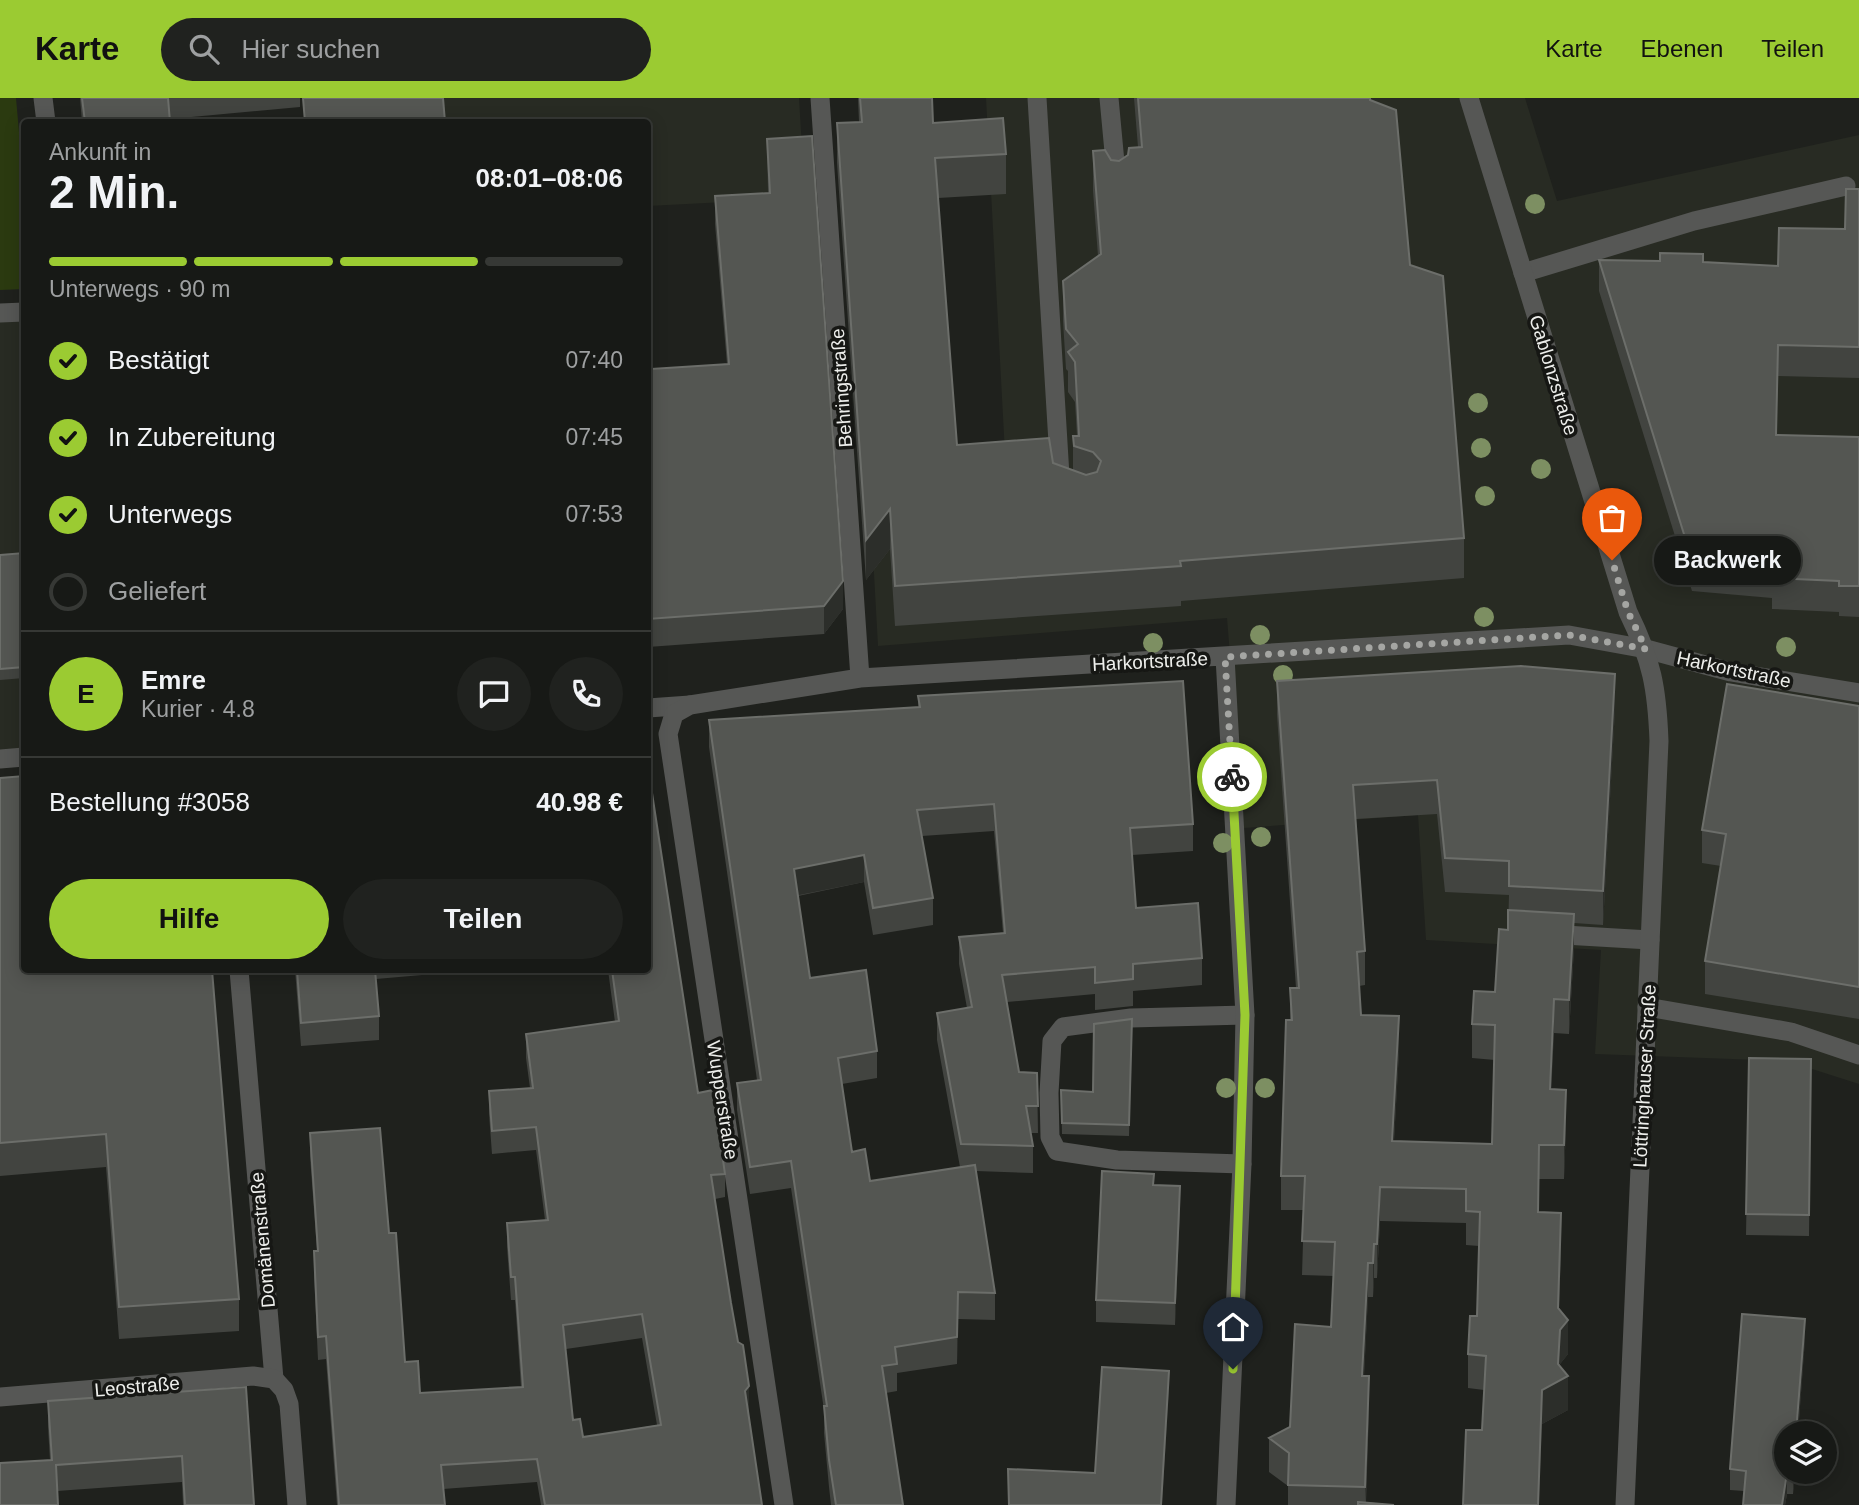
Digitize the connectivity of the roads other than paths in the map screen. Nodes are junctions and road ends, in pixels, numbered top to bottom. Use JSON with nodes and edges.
{"nodes":[{"id":1,"x":43,"y":98,"type":"edge"},
{"id":2,"x":820,"y":98,"type":"edge"},
{"id":3,"x":1037,"y":98,"type":"edge"},
{"id":4,"x":1109,"y":98,"type":"edge"},
{"id":5,"x":1469,"y":98,"type":"edge"},
{"id":6,"x":46,"y":119,"type":"edge"},
{"id":7,"x":1846,"y":186,"type":"edge"},
{"id":8,"x":1117,"y":189,"type":"edge"},
{"id":9,"x":1523,"y":273,"type":"junction"},
{"id":10,"x":21,"y":312,"type":"edge"},
{"id":11,"x":0,"y":313,"type":"edge"},
{"id":12,"x":1080,"y":500,"type":"edge"},
{"id":13,"x":1646,"y":649,"type":"junction"},
{"id":14,"x":1225,"y":657,"type":"junction"},
{"id":15,"x":860,"y":678,"type":"junction"},
{"id":16,"x":1859,"y":693,"type":"edge"},
{"id":17,"x":690,"y":705,"type":"junction"},
{"id":18,"x":651,"y":708,"type":"edge"},
{"id":19,"x":21,"y":757,"type":"edge"},
{"id":20,"x":0,"y":759,"type":"edge"},
{"id":21,"x":1534,"y":934,"type":"edge"},
{"id":22,"x":1650,"y":940,"type":"junction"},
{"id":23,"x":239,"y":973,"type":"edge"},
{"id":24,"x":1647,"y":1007,"type":"junction"},
{"id":25,"x":1245,"y":1015,"type":"junction"},
{"id":26,"x":1859,"y":1055,"type":"edge"},
{"id":27,"x":1242,"y":1164,"type":"junction"},
{"id":28,"x":274,"y":1379,"type":"junction"},
{"id":29,"x":0,"y":1397,"type":"edge"},
{"id":30,"x":297,"y":1505,"type":"edge"},
{"id":31,"x":784,"y":1505,"type":"edge"},
{"id":32,"x":1226,"y":1505,"type":"edge"},
{"id":33,"x":1625,"y":1505,"type":"edge"}],
"edges":[{"from":1,"to":6,"type":"street"},
{"from":2,"to":15,"type":"street","name":"Behringstraße"},
{"from":3,"to":12,"type":"street"},
{"from":4,"to":8,"type":"street"},
{"from":5,"to":9,"type":"street","name":"Gablonzstraße"},
{"from":7,"to":9,"type":"street"},
{"from":9,"to":13,"type":"street","name":"Gablonzstraße"},
{"from":10,"to":11,"type":"street"},
{"from":13,"to":14,"type":"street","name":"Harkortstraße"},
{"from":13,"to":16,"type":"street","name":"Harkortstraße"},
{"from":13,"to":22,"type":"street","name":"Löttringhauser Straße"},
{"from":14,"to":15,"type":"street","name":"Harkortstraße"},
{"from":14,"to":25,"type":"street"},
{"from":15,"to":17,"type":"street","name":"Harkortstraße"},
{"from":17,"to":18,"type":"street","name":"Harkortstraße"},
{"from":17,"to":31,"type":"street","name":"Wupperstraße"},
{"from":19,"to":20,"type":"street"},
{"from":21,"to":22,"type":"street"},
{"from":22,"to":24,"type":"street","name":"Löttringhauser Straße"},
{"from":23,"to":28,"type":"street","name":"Domänenstraße"},
{"from":24,"to":26,"type":"street"},
{"from":24,"to":33,"type":"street","name":"Löttringhauser Straße"},
{"from":25,"to":27,"type":"street"},
{"from":25,"to":27,"type":"street"},
{"from":27,"to":32,"type":"street"},
{"from":28,"to":29,"type":"street","name":"Leostraße"},
{"from":28,"to":30,"type":"street","name":"Domänenstraße"}]}
